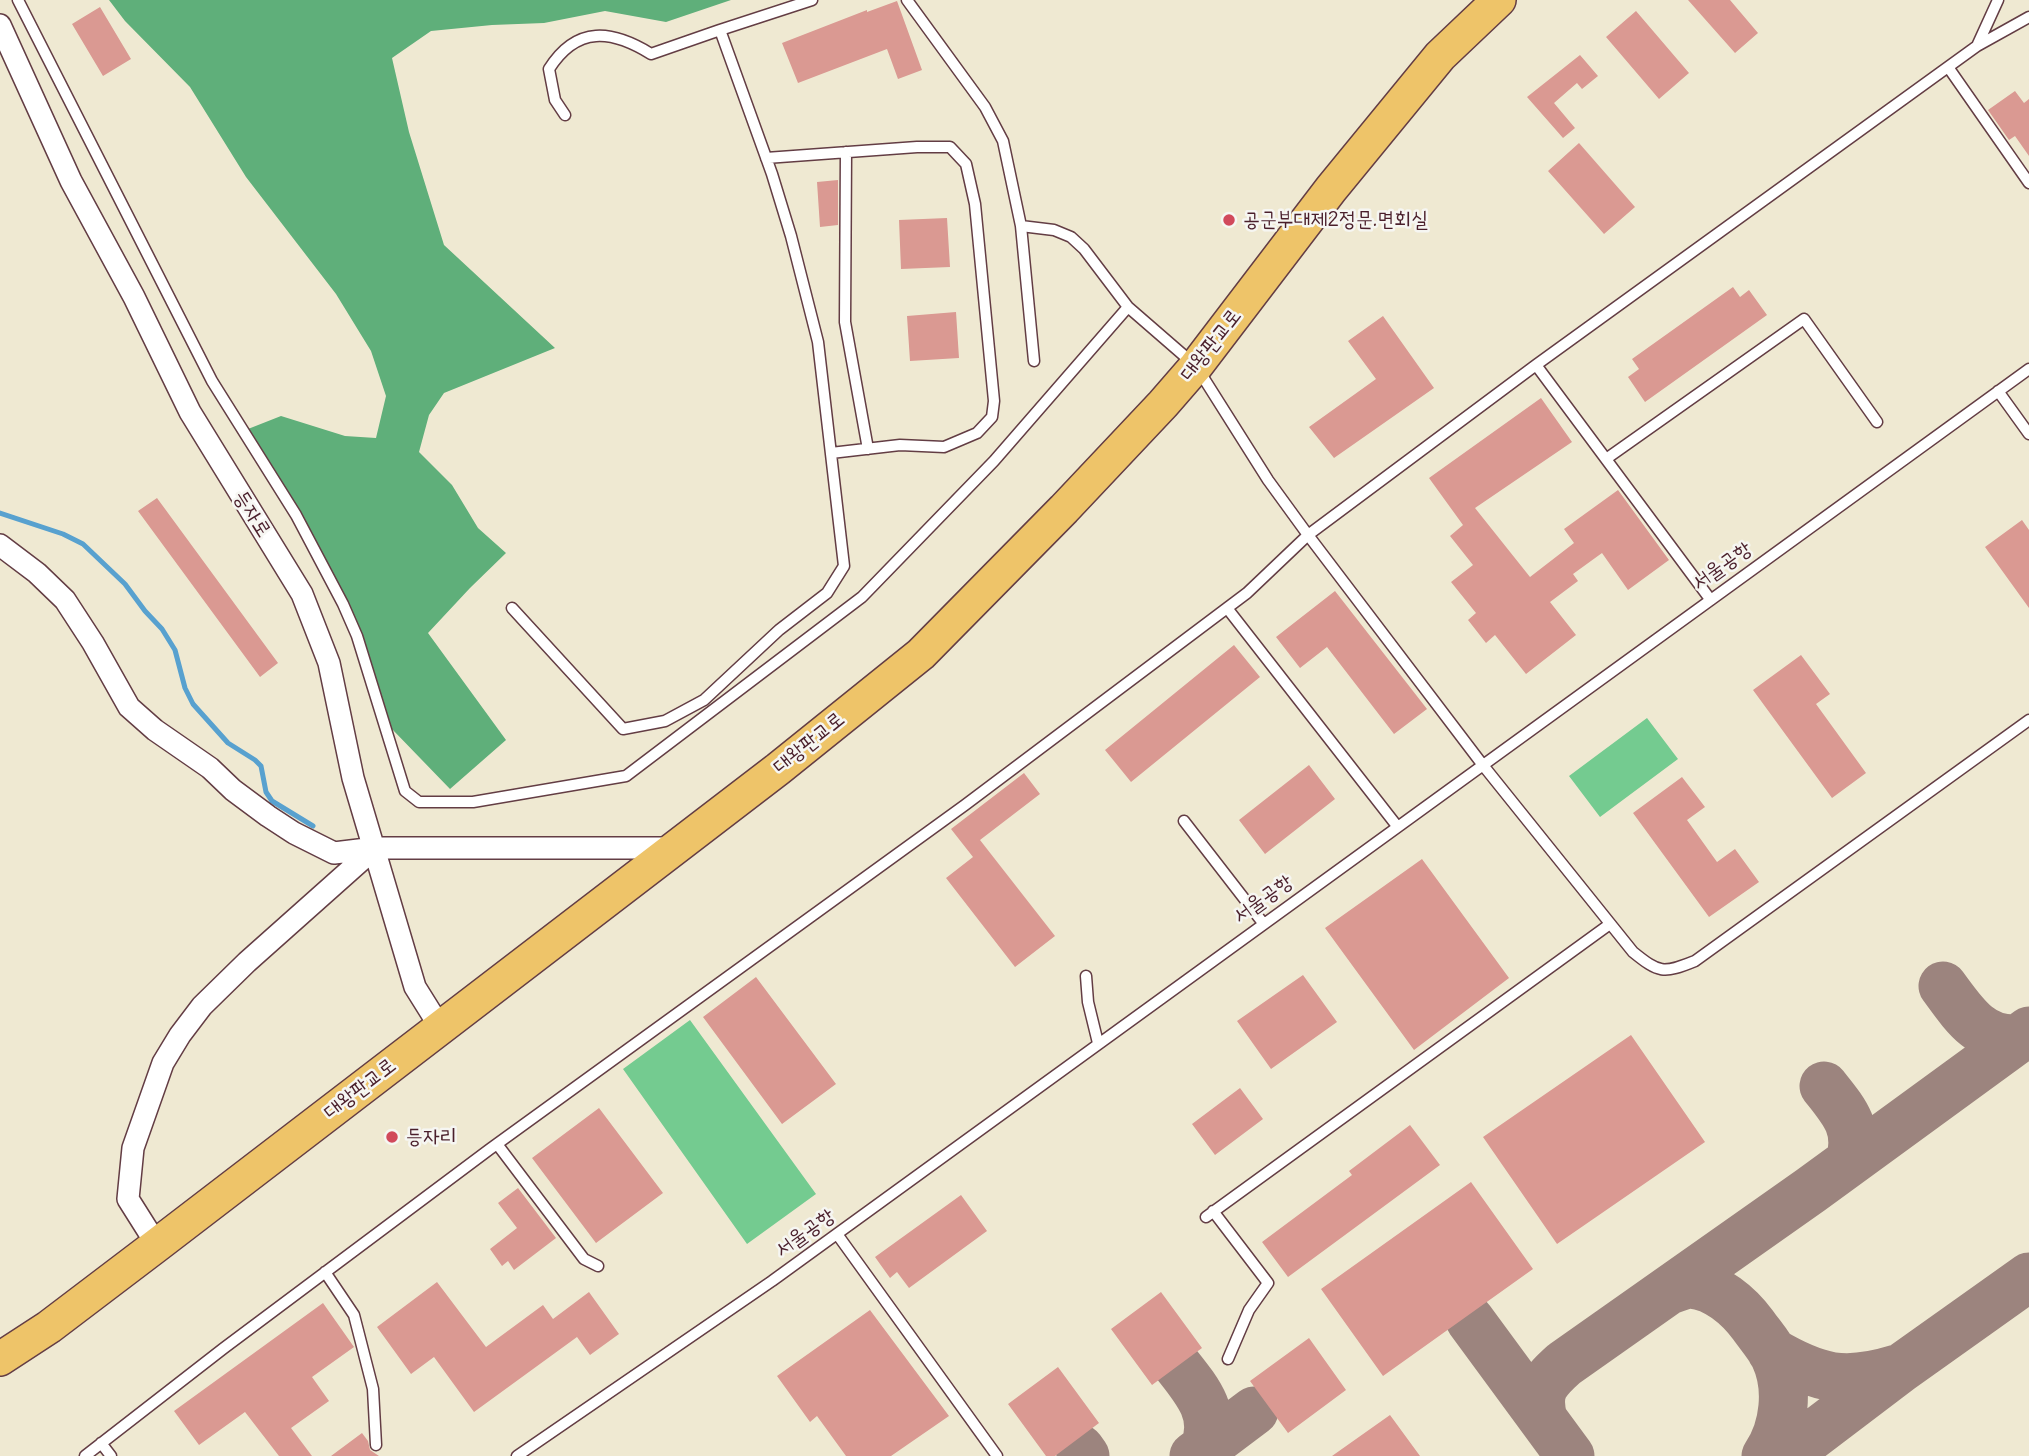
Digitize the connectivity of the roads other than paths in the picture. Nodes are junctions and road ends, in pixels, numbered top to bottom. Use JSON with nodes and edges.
{"nodes":[{"id":1,"x":18,"y":0,"type":"edge"},
{"id":2,"x":811,"y":0,"type":"edge"},
{"id":3,"x":908,"y":0,"type":"edge"},
{"id":4,"x":1499,"y":0,"type":"edge"},
{"id":5,"x":1998,"y":0,"type":"edge"},
{"id":6,"x":2029,"y":18,"type":"edge"},
{"id":7,"x":0,"y":25,"type":"edge"},
{"id":8,"x":720,"y":30,"type":"junction"},
{"id":9,"x":1977,"y":46,"type":"junction"},
{"id":10,"x":1948,"y":67,"type":"junction"},
{"id":11,"x":565,"y":115,"type":"dead end"},
{"id":12,"x":845,"y":152,"type":"junction"},
{"id":13,"x":766,"y":158,"type":"junction"},
{"id":14,"x":2029,"y":183,"type":"edge"},
{"id":15,"x":1021,"y":226,"type":"junction"},
{"id":16,"x":1128,"y":307,"type":"junction"},
{"id":17,"x":1034,"y":361,"type":"dead end"},
{"id":18,"x":1536,"y":365,"type":"junction"},
{"id":19,"x":1196,"y":366,"type":"junction"},
{"id":20,"x":2029,"y":369,"type":"edge"},
{"id":21,"x":1998,"y":391,"type":"junction"},
{"id":22,"x":1877,"y":422,"type":"dead end"},
{"id":23,"x":2029,"y":434,"type":"edge"},
{"id":24,"x":868,"y":449,"type":"junction"},
{"id":25,"x":831,"y":453,"type":"junction"},
{"id":26,"x":1606,"y":459,"type":"junction"},
{"id":27,"x":1308,"y":535,"type":"junction"},
{"id":28,"x":0,"y":545,"type":"edge"},
{"id":29,"x":1710,"y":599,"type":"junction"},
{"id":30,"x":512,"y":608,"type":"dead end"},
{"id":31,"x":1227,"y":608,"type":"junction"},
{"id":32,"x":2029,"y":720,"type":"edge"},
{"id":33,"x":1482,"y":764,"type":"junction"},
{"id":34,"x":1184,"y":821,"type":"dead end"},
{"id":35,"x":1397,"y":826,"type":"junction"},
{"id":36,"x":375,"y":848,"type":"junction"},
{"id":37,"x":674,"y":848,"type":"junction"},
{"id":38,"x":1263,"y":923,"type":"junction"},
{"id":39,"x":1610,"y":924,"type":"junction"},
{"id":40,"x":1086,"y":976,"type":"dead end"},
{"id":41,"x":440,"y":1027,"type":"junction"},
{"id":42,"x":1098,"y":1043,"type":"junction"},
{"id":43,"x":497,"y":1144,"type":"junction"},
{"id":44,"x":836,"y":1234,"type":"junction"},
{"id":45,"x":157,"y":1245,"type":"junction"},
{"id":46,"x":598,"y":1266,"type":"dead end"},
{"id":47,"x":325,"y":1272,"type":"junction"},
{"id":48,"x":49,"y":1327,"type":"junction"},
{"id":49,"x":0,"y":1342,"type":"edge"},
{"id":50,"x":0,"y":1359,"type":"edge"},
{"id":51,"x":1228,"y":1359,"type":"dead end"},
{"id":52,"x":101,"y":1443,"type":"junction"},
{"id":53,"x":376,"y":1444,"type":"dead end"},
{"id":54,"x":85,"y":1456,"type":"edge"},
{"id":55,"x":111,"y":1456,"type":"edge"},
{"id":56,"x":517,"y":1456,"type":"edge"},
{"id":57,"x":997,"y":1456,"type":"edge"}],
"edges":[{"from":1,"to":16,"type":"lane"},
{"from":2,"to":8,"type":"lane"},
{"from":3,"to":15,"type":"lane"},
{"from":4,"to":19,"type":"main road","name":"대왕판교로"},
{"from":5,"to":9,"type":"lane"},
{"from":6,"to":9,"type":"lane"},
{"from":7,"to":36,"type":"street","name":"등자로"},
{"from":8,"to":11,"type":"lane"},
{"from":8,"to":13,"type":"lane"},
{"from":9,"to":10,"type":"lane"},
{"from":10,"to":14,"type":"lane"},
{"from":10,"to":18,"type":"lane"},
{"from":12,"to":13,"type":"lane"},
{"from":12,"to":24,"type":"lane"},
{"from":12,"to":24,"type":"lane"},
{"from":13,"to":25,"type":"lane"},
{"from":15,"to":16,"type":"lane"},
{"from":15,"to":17,"type":"lane"},
{"from":16,"to":19,"type":"lane"},
{"from":18,"to":26,"type":"lane"},
{"from":18,"to":27,"type":"lane"},
{"from":19,"to":27,"type":"lane"},
{"from":19,"to":37,"type":"main road","name":"대왕판교로"},
{"from":20,"to":21,"type":"lane","name":"서울공항"},
{"from":21,"to":23,"type":"lane"},
{"from":21,"to":29,"type":"lane","name":"서울공항"},
{"from":22,"to":26,"type":"lane"},
{"from":24,"to":25,"type":"lane"},
{"from":25,"to":30,"type":"lane"},
{"from":26,"to":29,"type":"lane"},
{"from":27,"to":31,"type":"lane"},
{"from":27,"to":33,"type":"lane"},
{"from":28,"to":36,"type":"street"},
{"from":29,"to":33,"type":"lane","name":"서울공항"},
{"from":31,"to":35,"type":"lane"},
{"from":31,"to":43,"type":"lane"},
{"from":32,"to":39,"type":"lane"},
{"from":33,"to":35,"type":"lane","name":"서울공항"},
{"from":33,"to":39,"type":"lane"},
{"from":34,"to":38,"type":"lane"},
{"from":35,"to":38,"type":"lane","name":"서울공항"},
{"from":36,"to":37,"type":"street"},
{"from":36,"to":41,"type":"street","name":"등자로"},
{"from":36,"to":45,"type":"street"},
{"from":37,"to":41,"type":"main road","name":"대왕판교로"},
{"from":38,"to":42,"type":"lane","name":"서울공항"},
{"from":39,"to":51,"type":"lane"},
{"from":40,"to":42,"type":"lane"},
{"from":41,"to":45,"type":"main road","name":"대왕판교로"},
{"from":42,"to":44,"type":"lane","name":"서울공항"},
{"from":43,"to":46,"type":"lane"},
{"from":43,"to":47,"type":"lane"},
{"from":44,"to":56,"type":"lane","name":"서울공항"},
{"from":44,"to":57,"type":"lane"},
{"from":45,"to":48,"type":"main road","name":"대왕판교로"},
{"from":47,"to":52,"type":"lane"},
{"from":47,"to":53,"type":"lane"},
{"from":48,"to":49,"type":"street"},
{"from":48,"to":50,"type":"main road","name":"대왕판교로"},
{"from":52,"to":54,"type":"lane"},
{"from":52,"to":55,"type":"lane"}]}
